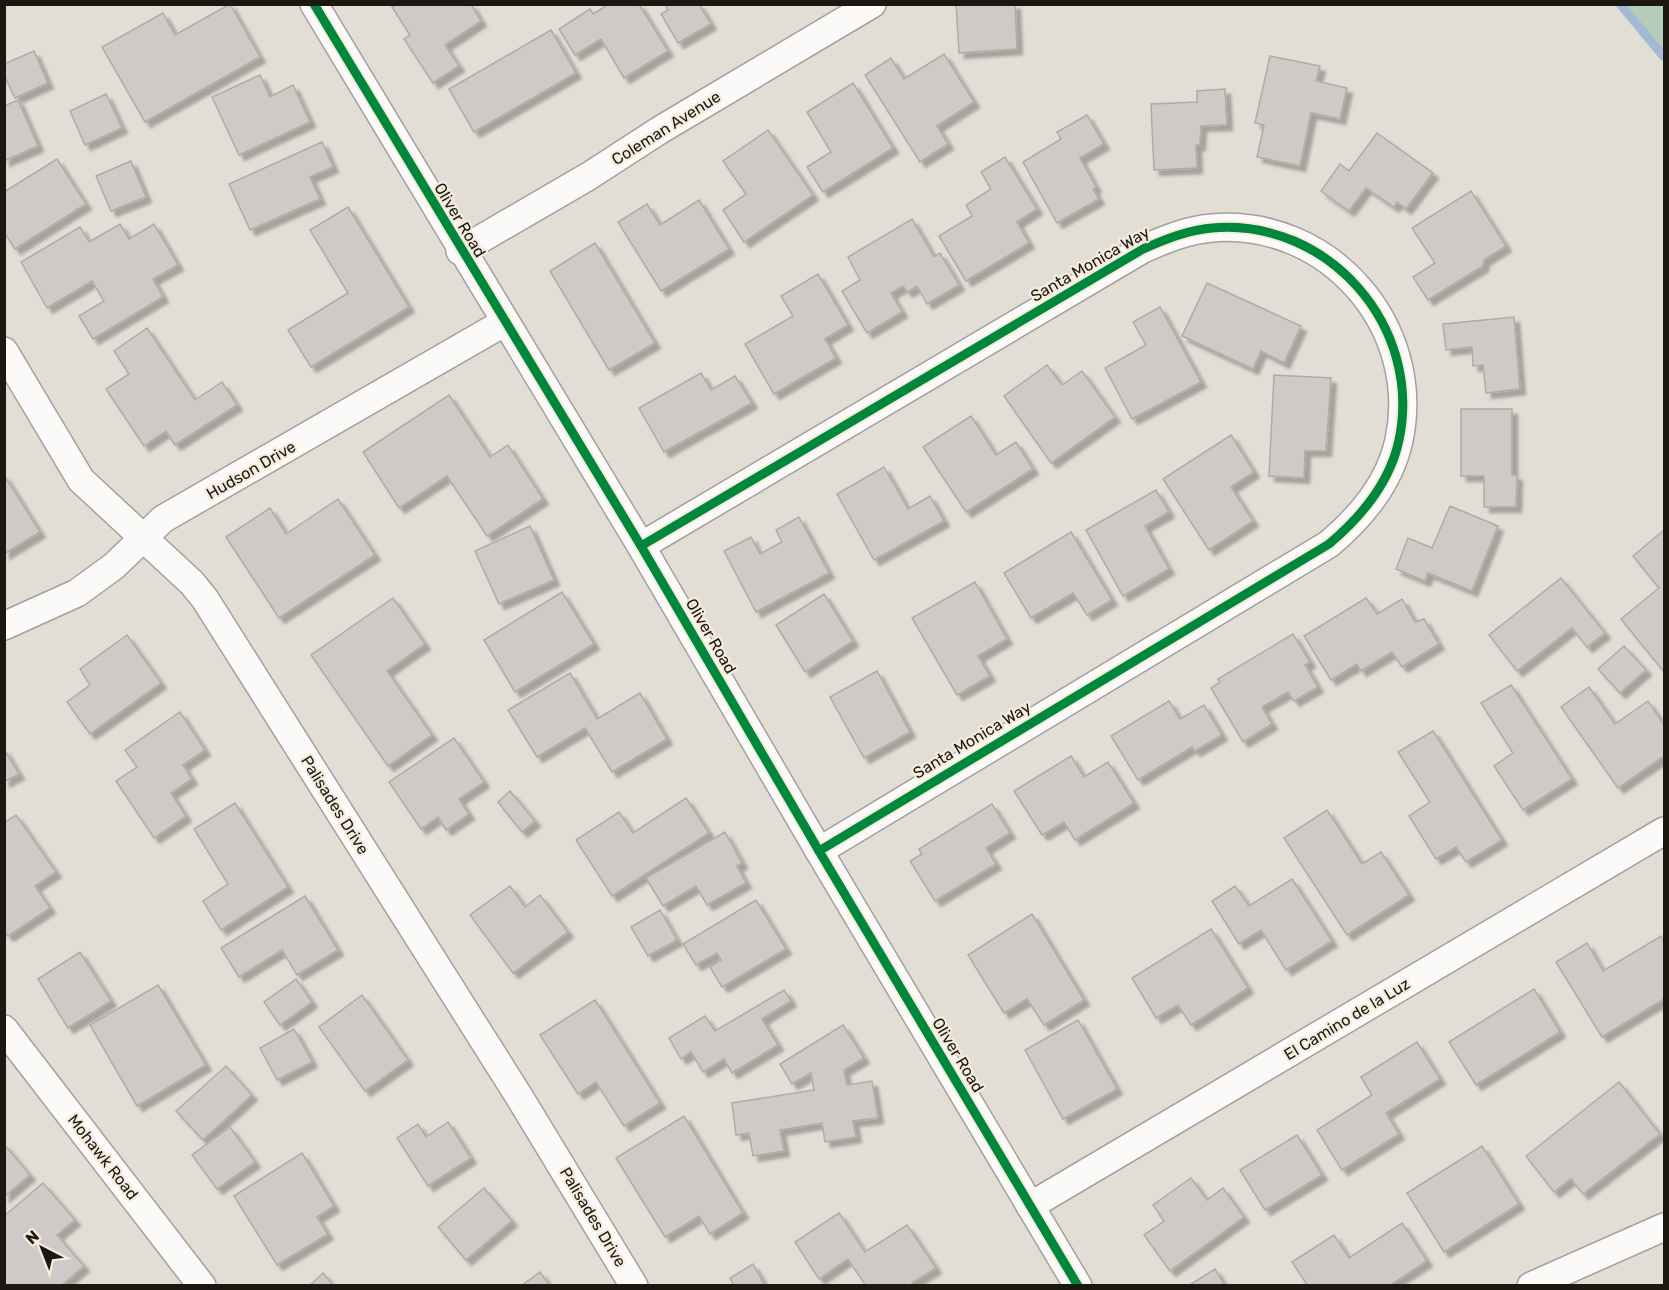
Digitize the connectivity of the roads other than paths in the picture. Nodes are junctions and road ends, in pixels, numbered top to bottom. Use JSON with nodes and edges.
{"nodes":[{"id":1,"x":314,"y":4,"type":"edge"},
{"id":2,"x":872,"y":4,"type":"edge"},
{"id":3,"x":460,"y":251,"type":"junction"},
{"id":4,"x":505,"y":322,"type":"junction"},
{"id":5,"x":4,"y":351,"type":"edge"},
{"id":6,"x":142,"y":540,"type":"junction"},
{"id":7,"x":641,"y":546,"type":"junction"},
{"id":8,"x":4,"y":626,"type":"edge"},
{"id":9,"x":1665,"y":831,"type":"edge"},
{"id":10,"x":819,"y":851,"type":"junction"},
{"id":11,"x":4,"y":1029,"type":"edge"},
{"id":12,"x":1030,"y":1206,"type":"junction"},
{"id":13,"x":1665,"y":1227,"type":"edge"},
{"id":14,"x":202,"y":1286,"type":"edge"},
{"id":15,"x":634,"y":1286,"type":"edge"},
{"id":16,"x":1078,"y":1286,"type":"edge"},
{"id":17,"x":1531,"y":1286,"type":"edge"}],
"edges":[{"from":1,"to":3,"type":"street","name":"Oliver Road"},
{"from":2,"to":3,"type":"street","name":"Coleman Avenue"},
{"from":3,"to":4,"type":"street","name":"Oliver Road"},
{"from":4,"to":6,"type":"street","name":"Hudson Drive"},
{"from":4,"to":7,"type":"street","name":"Oliver Road"},
{"from":5,"to":6,"type":"street","name":"Palisades Drive"},
{"from":6,"to":8,"type":"street","name":"Hudson Drive"},
{"from":6,"to":15,"type":"street","name":"Palisades Drive"},
{"from":7,"to":10,"type":"street","name":"Oliver Road"},
{"from":7,"to":10,"type":"street","name":"Santa Monica Way"},
{"from":9,"to":12,"type":"street","name":"El Camino de la Luz"},
{"from":10,"to":12,"type":"street","name":"Oliver Road"},
{"from":11,"to":14,"type":"street","name":"Mohawk Road"},
{"from":12,"to":16,"type":"street","name":"Oliver Road"},
{"from":13,"to":17,"type":"street"}]}
